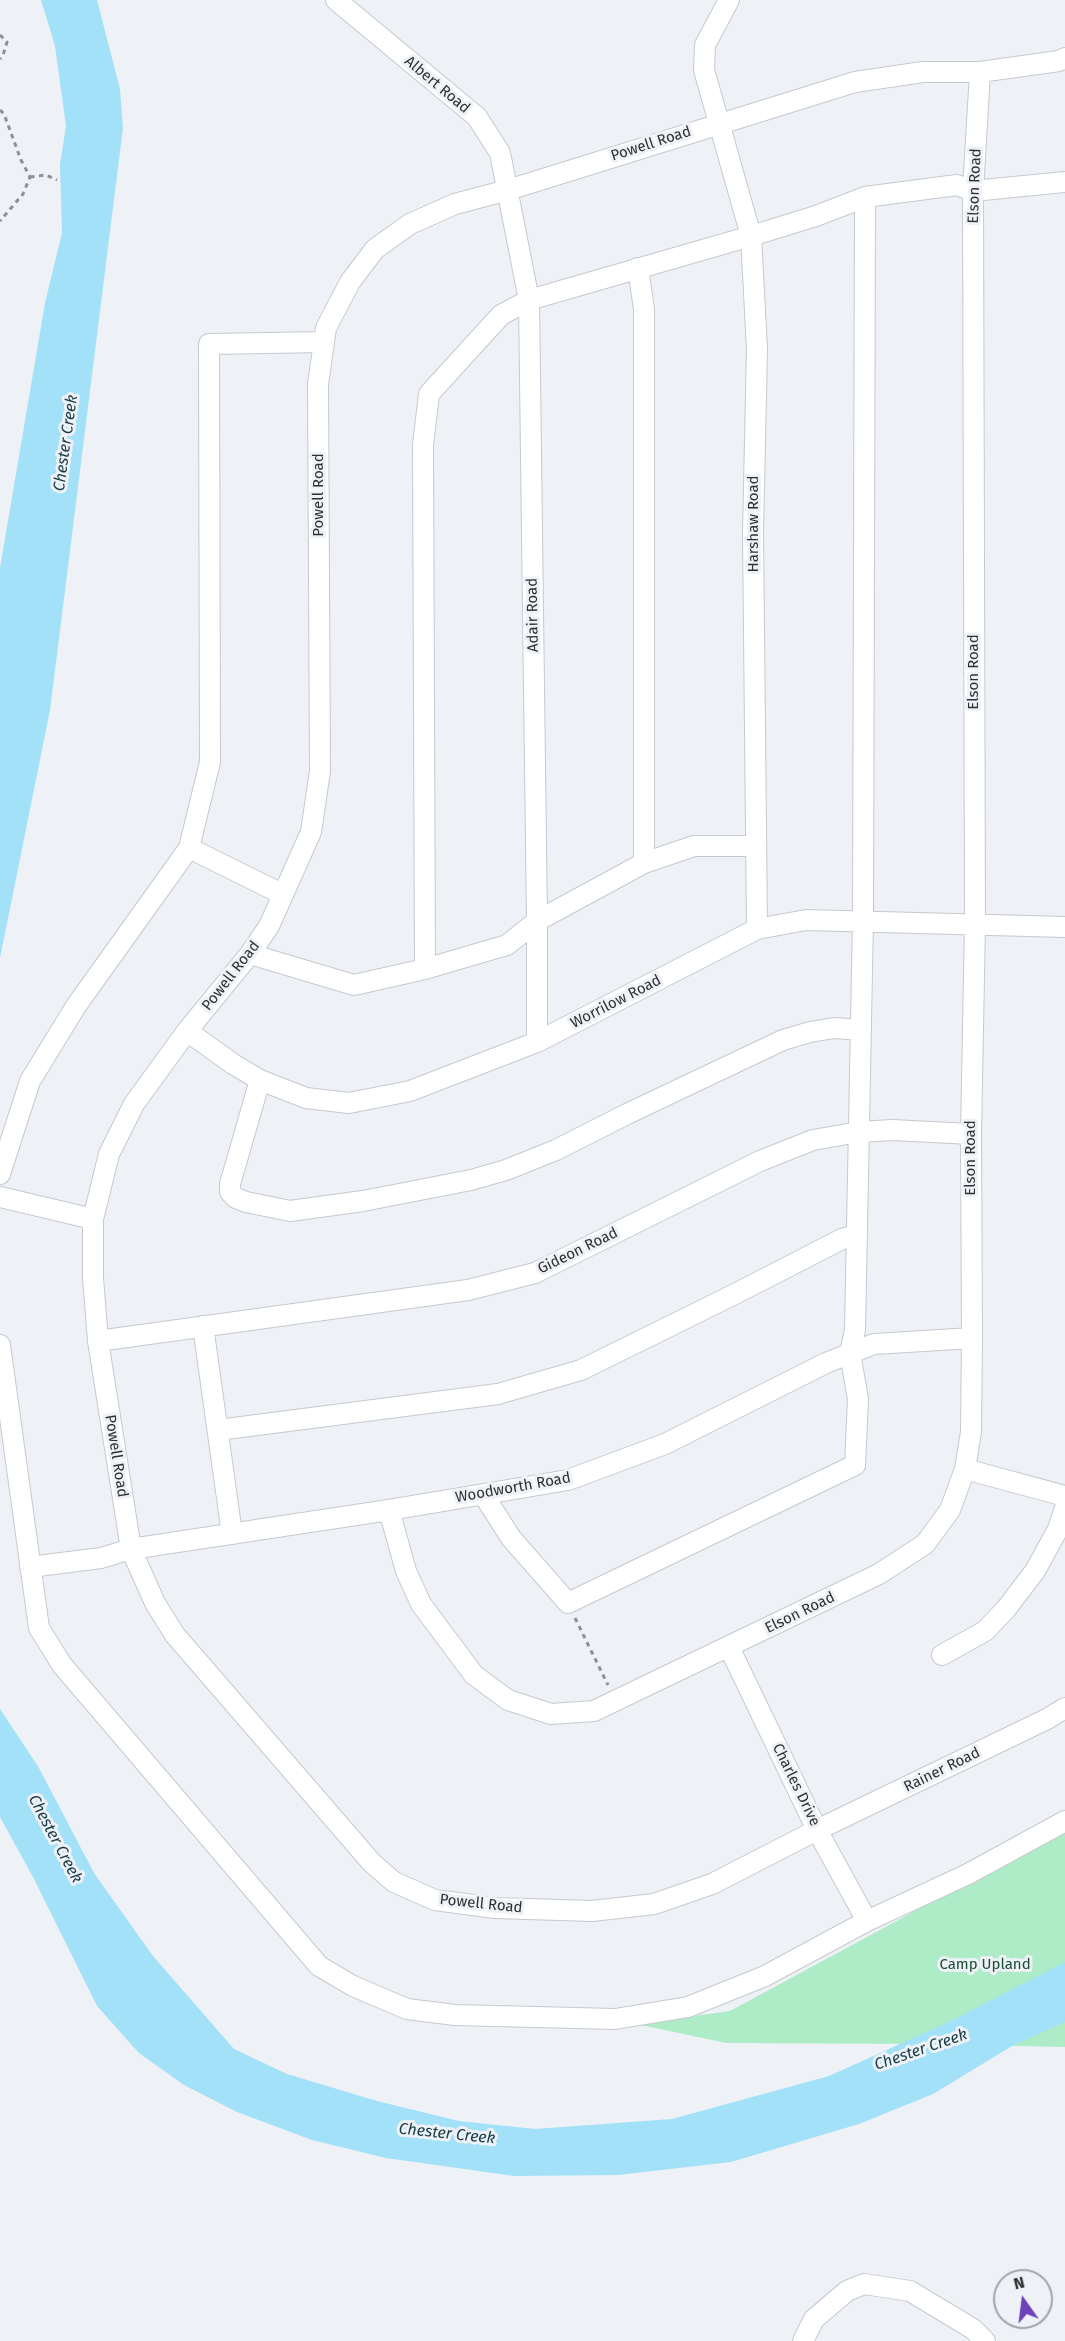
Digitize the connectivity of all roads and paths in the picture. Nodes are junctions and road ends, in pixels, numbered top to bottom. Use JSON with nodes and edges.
{"nodes":[{"id":1,"x":336,"y":0,"type":"edge"},
{"id":2,"x":729,"y":0,"type":"edge"},
{"id":3,"x":0,"y":35,"type":"edge"},
{"id":4,"x":1065,"y":58,"type":"edge"},
{"id":5,"x":0,"y":59,"type":"edge"},
{"id":6,"x":981,"y":72,"type":"junction"},
{"id":7,"x":0,"y":111,"type":"edge"},
{"id":8,"x":720,"y":123,"type":"junction"},
{"id":9,"x":30,"y":177,"type":"junction"},
{"id":10,"x":57,"y":180,"type":"dead end"},
{"id":11,"x":1065,"y":182,"type":"edge"},
{"id":12,"x":508,"y":190,"type":"junction"},
{"id":13,"x":973,"y":191,"type":"junction"},
{"id":14,"x":865,"y":197,"type":"junction"},
{"id":15,"x":0,"y":221,"type":"edge"},
{"id":16,"x":751,"y":236,"type":"junction"},
{"id":17,"x":638,"y":268,"type":"junction"},
{"id":18,"x":530,"y":300,"type":"junction"},
{"id":19,"x":324,"y":342,"type":"junction"},
{"id":20,"x":756,"y":846,"type":"junction"},
{"id":21,"x":189,"y":848,"type":"junction"},
{"id":22,"x":644,"y":863,"type":"junction"},
{"id":23,"x":282,"y":894,"type":"junction"},
{"id":24,"x":863,"y":920,"type":"junction"},
{"id":25,"x":537,"y":921,"type":"junction"},
{"id":26,"x":975,"y":923,"type":"junction"},
{"id":27,"x":1065,"y":927,"type":"edge"},
{"id":28,"x":757,"y":929,"type":"junction"},
{"id":29,"x":250,"y":954,"type":"junction"},
{"id":30,"x":425,"y":969,"type":"junction"},
{"id":31,"x":861,"y":1030,"type":"junction"},
{"id":32,"x":187,"y":1031,"type":"junction"},
{"id":33,"x":537,"y":1042,"type":"junction"},
{"id":34,"x":260,"y":1080,"type":"junction"},
{"id":35,"x":859,"y":1132,"type":"junction"},
{"id":36,"x":971,"y":1134,"type":"junction"},
{"id":37,"x":0,"y":1174,"type":"edge"},
{"id":38,"x":0,"y":1197,"type":"edge"},
{"id":39,"x":93,"y":1219,"type":"junction"},
{"id":40,"x":857,"y":1235,"type":"junction"},
{"id":41,"x":203,"y":1326,"type":"junction"},
{"id":42,"x":972,"y":1338,"type":"junction"},
{"id":43,"x":98,"y":1341,"type":"junction"},
{"id":44,"x":0,"y":1345,"type":"edge"},
{"id":45,"x":850,"y":1353,"type":"junction"},
{"id":46,"x":218,"y":1430,"type":"junction"},
{"id":47,"x":965,"y":1469,"type":"junction"},
{"id":48,"x":483,"y":1494,"type":"junction"},
{"id":49,"x":1065,"y":1496,"type":"edge"},
{"id":50,"x":1065,"y":1508,"type":"edge"},
{"id":51,"x":389,"y":1510,"type":"junction"},
{"id":52,"x":232,"y":1534,"type":"junction"},
{"id":53,"x":131,"y":1549,"type":"junction"},
{"id":54,"x":30,"y":1567,"type":"junction"},
{"id":55,"x":568,"y":1603,"type":"junction"},
{"id":56,"x":729,"y":1647,"type":"junction"},
{"id":57,"x":942,"y":1656,"type":"dead end"},
{"id":58,"x":616,"y":1701,"type":"junction"},
{"id":59,"x":1065,"y":1708,"type":"edge"},
{"id":60,"x":1065,"y":1821,"type":"edge"},
{"id":61,"x":817,"y":1830,"type":"junction"},
{"id":62,"x":867,"y":1921,"type":"junction"},
{"id":63,"x":803,"y":2341,"type":"edge"},
{"id":64,"x":985,"y":2341,"type":"edge"}],
"edges":[{"from":1,"to":12,"type":"street","name":"Albert Road"},
{"from":2,"to":8,"type":"street","name":"Harshaw Road"},
{"from":3,"to":5,"type":"path"},
{"from":4,"to":6,"type":"street","name":"Powell Road"},
{"from":6,"to":8,"type":"street","name":"Powell Road"},
{"from":6,"to":13,"type":"street","name":"Elson Road"},
{"from":7,"to":9,"type":"path"},
{"from":8,"to":12,"type":"street","name":"Powell Road"},
{"from":8,"to":16,"type":"street","name":"Harshaw Road"},
{"from":9,"to":10,"type":"path"},
{"from":9,"to":15,"type":"path"},
{"from":11,"to":13,"type":"street"},
{"from":12,"to":18,"type":"street","name":"Adair Road"},
{"from":12,"to":19,"type":"street","name":"Powell Road"},
{"from":13,"to":14,"type":"street"},
{"from":13,"to":26,"type":"street","name":"Elson Road"},
{"from":14,"to":16,"type":"street"},
{"from":14,"to":24,"type":"street"},
{"from":16,"to":17,"type":"street"},
{"from":16,"to":20,"type":"street","name":"Harshaw Road"},
{"from":17,"to":18,"type":"street"},
{"from":17,"to":22,"type":"street"},
{"from":18,"to":25,"type":"street","name":"Adair Road"},
{"from":18,"to":30,"type":"street"},
{"from":19,"to":21,"type":"street"},
{"from":19,"to":23,"type":"street","name":"Powell Road"},
{"from":20,"to":22,"type":"street"},
{"from":20,"to":28,"type":"street","name":"Harshaw Road"},
{"from":21,"to":23,"type":"street"},
{"from":21,"to":37,"type":"street"},
{"from":22,"to":25,"type":"street"},
{"from":23,"to":29,"type":"street","name":"Powell Road"},
{"from":24,"to":26,"type":"street","name":"Worrilow Road"},
{"from":24,"to":28,"type":"street","name":"Worrilow Road"},
{"from":24,"to":31,"type":"street"},
{"from":25,"to":30,"type":"street"},
{"from":25,"to":33,"type":"street","name":"Adair Road"},
{"from":26,"to":27,"type":"street","name":"Worrilow Road"},
{"from":26,"to":36,"type":"street","name":"Elson Road"},
{"from":28,"to":33,"type":"street","name":"Worrilow Road"},
{"from":29,"to":30,"type":"street"},
{"from":29,"to":32,"type":"street","name":"Powell Road"},
{"from":31,"to":34,"type":"street"},
{"from":31,"to":35,"type":"street"},
{"from":32,"to":34,"type":"street","name":"Worrilow Road"},
{"from":32,"to":39,"type":"street","name":"Powell Road"},
{"from":33,"to":34,"type":"street","name":"Worrilow Road"},
{"from":35,"to":36,"type":"street","name":"Gideon Road"},
{"from":35,"to":40,"type":"street"},
{"from":35,"to":41,"type":"street","name":"Gideon Road"},
{"from":36,"to":42,"type":"street","name":"Elson Road"},
{"from":38,"to":39,"type":"street"},
{"from":39,"to":43,"type":"street","name":"Powell Road"},
{"from":40,"to":45,"type":"street"},
{"from":40,"to":46,"type":"street"},
{"from":41,"to":43,"type":"street","name":"Gideon Road"},
{"from":41,"to":46,"type":"street"},
{"from":42,"to":45,"type":"street","name":"Woodworth Road"},
{"from":42,"to":47,"type":"street","name":"Elson Road"},
{"from":43,"to":53,"type":"street","name":"Powell Road"},
{"from":44,"to":54,"type":"street"},
{"from":45,"to":48,"type":"street","name":"Woodworth Road"},
{"from":45,"to":55,"type":"street"},
{"from":46,"to":52,"type":"street"},
{"from":47,"to":49,"type":"street"},
{"from":47,"to":56,"type":"street","name":"Elson Road"},
{"from":48,"to":51,"type":"street","name":"Woodworth Road"},
{"from":48,"to":55,"type":"street"},
{"from":50,"to":57,"type":"street"},
{"from":51,"to":52,"type":"street","name":"Woodworth Road"},
{"from":51,"to":58,"type":"street","name":"Elson Road"},
{"from":52,"to":53,"type":"street","name":"Woodworth Road"},
{"from":53,"to":54,"type":"street","name":"Woodworth Road"},
{"from":53,"to":61,"type":"street","name":"Powell Road"},
{"from":54,"to":62,"type":"street"},
{"from":55,"to":58,"type":"path"},
{"from":56,"to":58,"type":"street","name":"Elson Road"},
{"from":56,"to":61,"type":"street","name":"Charles Drive"},
{"from":59,"to":61,"type":"street","name":"Rainer Road"},
{"from":60,"to":62,"type":"street"},
{"from":61,"to":62,"type":"street","name":"Charles Drive"},
{"from":63,"to":64,"type":"street"}]}
